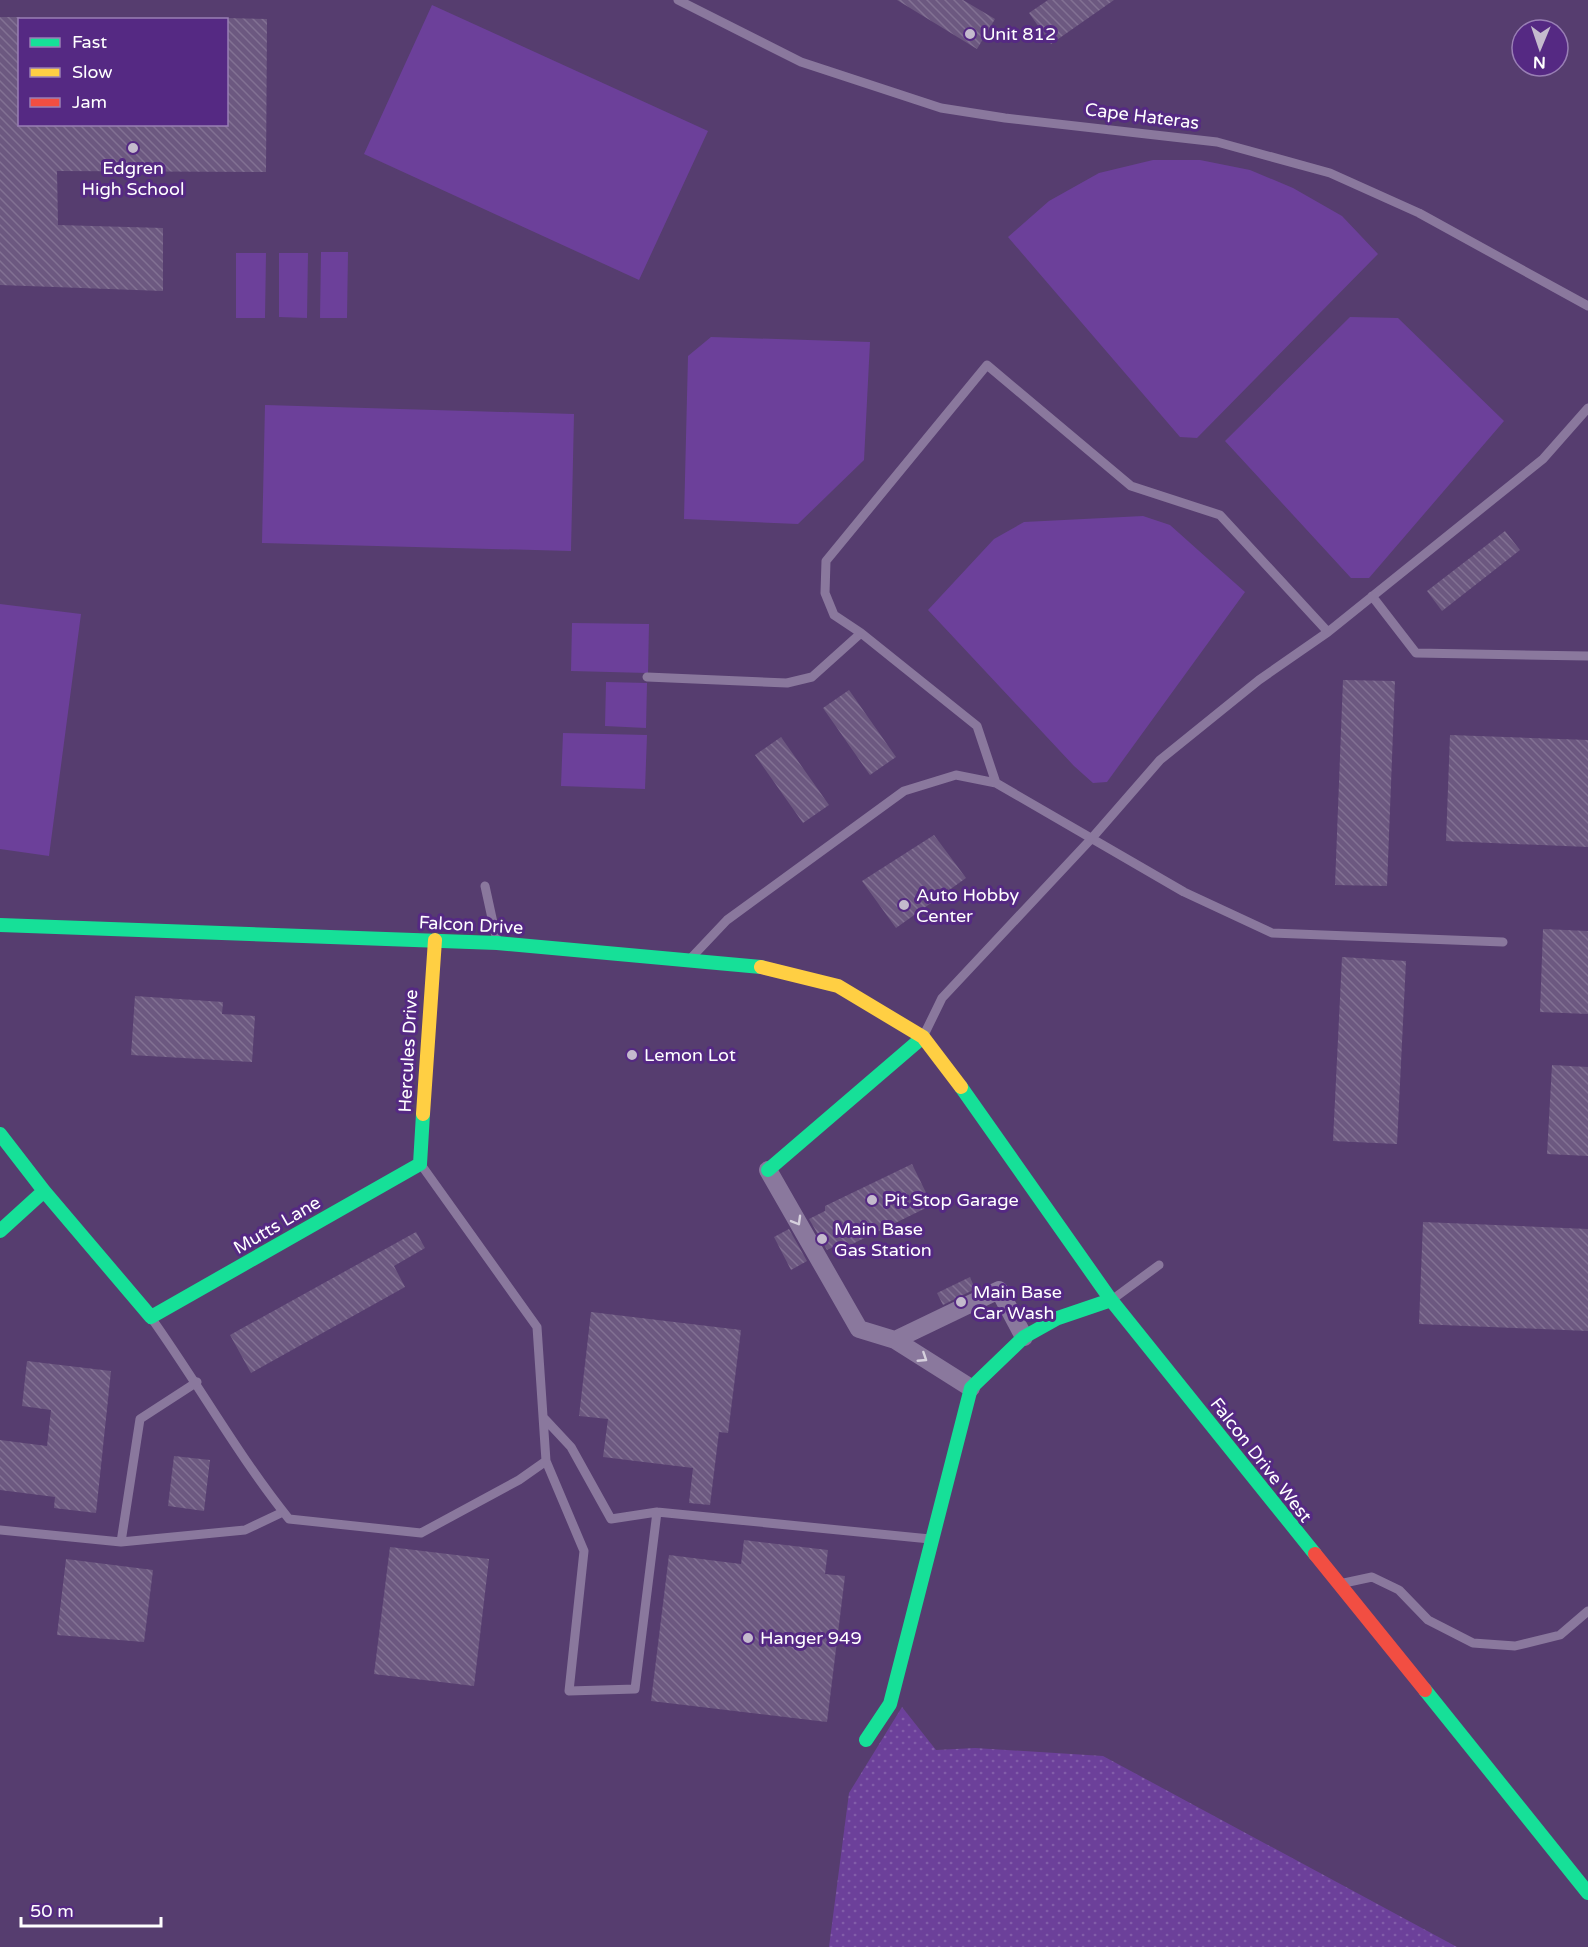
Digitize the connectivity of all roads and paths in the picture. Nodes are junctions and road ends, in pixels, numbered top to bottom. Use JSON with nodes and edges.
{"nodes":[{"id":1,"x":678,"y":0,"type":"edge"},
{"id":2,"x":1588,"y":306,"type":"edge"},
{"id":3,"x":1588,"y":408,"type":"edge"},
{"id":4,"x":1371,"y":596,"type":"junction"},
{"id":5,"x":1328,"y":632,"type":"junction"},
{"id":6,"x":861,"y":633,"type":"junction"},
{"id":7,"x":1588,"y":656,"type":"edge"},
{"id":8,"x":647,"y":677,"type":"dead end"},
{"id":9,"x":996,"y":783,"type":"junction"},
{"id":10,"x":1092,"y":838,"type":"junction"},
{"id":11,"x":485,"y":886,"type":"dead end"},
{"id":12,"x":0,"y":925,"type":"edge"},
{"id":13,"x":435,"y":940,"type":"junction"},
{"id":14,"x":1503,"y":942,"type":"dead end"},
{"id":15,"x":497,"y":943,"type":"junction"},
{"id":16,"x":690,"y":959,"type":"junction"},
{"id":17,"x":923,"y":1037,"type":"junction"},
{"id":18,"x":0,"y":1134,"type":"edge"},
{"id":19,"x":420,"y":1164,"type":"junction"},
{"id":20,"x":768,"y":1170,"type":"joint"},
{"id":21,"x":44,"y":1191,"type":"junction"},
{"id":22,"x":0,"y":1231,"type":"edge"},
{"id":23,"x":1159,"y":1265,"type":"dead end"},
{"id":24,"x":1111,"y":1300,"type":"junction"},
{"id":25,"x":151,"y":1317,"type":"junction"},
{"id":26,"x":1024,"y":1337,"type":"junction"},
{"id":27,"x":895,"y":1340,"type":"junction"},
{"id":28,"x":196,"y":1382,"type":"junction"},
{"id":29,"x":970,"y":1388,"type":"junction"},
{"id":30,"x":543,"y":1417,"type":"junction"},
{"id":31,"x":546,"y":1461,"type":"junction"},
{"id":32,"x":283,"y":1512,"type":"junction"},
{"id":33,"x":657,"y":1512,"type":"junction"},
{"id":34,"x":0,"y":1530,"type":"edge"},
{"id":35,"x":930,"y":1539,"type":"junction"},
{"id":36,"x":121,"y":1542,"type":"junction"},
{"id":37,"x":1338,"y":1584,"type":"junction"},
{"id":38,"x":1588,"y":1611,"type":"edge"},
{"id":39,"x":866,"y":1740,"type":"dead end"},
{"id":40,"x":1588,"y":1893,"type":"edge"}],
"edges":[{"from":1,"to":2,"type":"lane","name":"Cape Hateras"},
{"from":3,"to":4,"type":"lane"},
{"from":4,"to":5,"type":"lane"},
{"from":4,"to":7,"type":"lane"},
{"from":5,"to":6,"type":"lane"},
{"from":5,"to":10,"type":"lane"},
{"from":6,"to":8,"type":"lane"},
{"from":6,"to":9,"type":"lane"},
{"from":9,"to":10,"type":"lane"},
{"from":9,"to":16,"type":"lane"},
{"from":10,"to":14,"type":"lane"},
{"from":10,"to":17,"type":"lane"},
{"from":11,"to":15,"type":"lane"},
{"from":12,"to":13,"type":"street","name":"Falcon Drive"},
{"from":13,"to":15,"type":"street","name":"Falcon Drive"},
{"from":13,"to":19,"type":"street","name":"Hercules Drive"},
{"from":15,"to":16,"type":"street","name":"Falcon Drive"},
{"from":16,"to":17,"type":"street","name":"Falcon Drive"},
{"from":17,"to":20,"type":"street"},
{"from":17,"to":24,"type":"street","name":"Falcon Drive West"},
{"from":18,"to":21,"type":"street"},
{"from":19,"to":25,"type":"street","name":"Mutts Lane"},
{"from":19,"to":30,"type":"lane"},
{"from":20,"to":27,"type":"street","one_way":true},
{"from":21,"to":22,"type":"street"},
{"from":21,"to":25,"type":"street"},
{"from":23,"to":24,"type":"lane"},
{"from":24,"to":26,"type":"street"},
{"from":24,"to":37,"type":"street","name":"Falcon Drive West"},
{"from":25,"to":28,"type":"lane"},
{"from":26,"to":27,"type":"street"},
{"from":26,"to":29,"type":"street"},
{"from":27,"to":29,"type":"street","one_way":true},
{"from":28,"to":32,"type":"lane"},
{"from":28,"to":36,"type":"lane"},
{"from":29,"to":35,"type":"street"},
{"from":30,"to":31,"type":"lane"},
{"from":30,"to":33,"type":"lane"},
{"from":31,"to":32,"type":"lane"},
{"from":31,"to":33,"type":"lane"},
{"from":32,"to":36,"type":"lane"},
{"from":33,"to":35,"type":"lane"},
{"from":34,"to":36,"type":"lane"},
{"from":35,"to":39,"type":"street"},
{"from":37,"to":38,"type":"lane"},
{"from":37,"to":40,"type":"street","name":"Falcon Drive West"}]}
